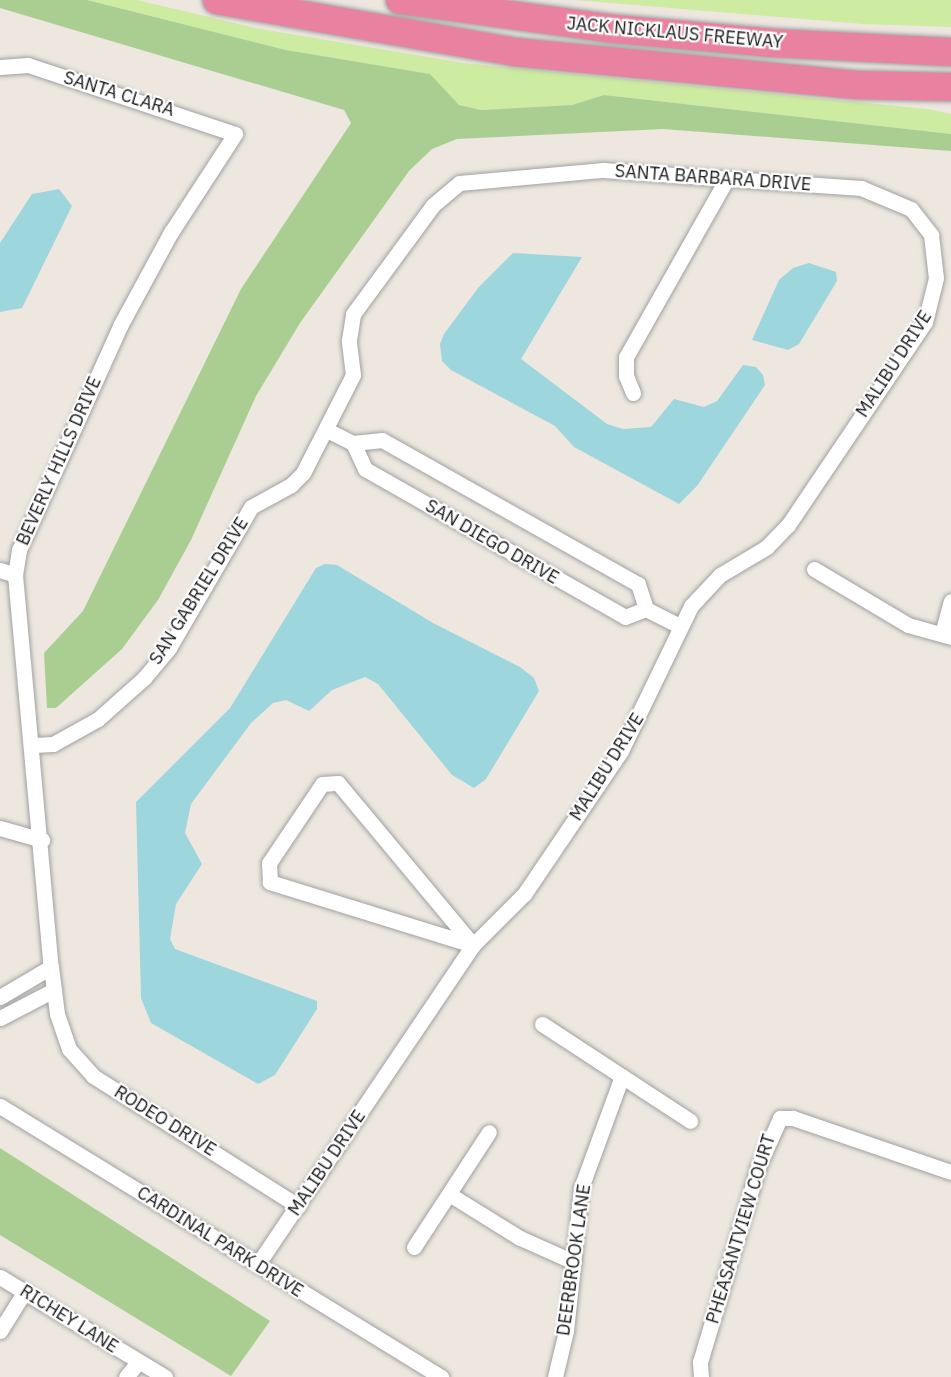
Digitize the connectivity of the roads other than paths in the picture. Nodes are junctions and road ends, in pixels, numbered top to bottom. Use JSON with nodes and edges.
{"nodes":[{"id":1,"x":217,"y":0,"type":"edge"},
{"id":2,"x":400,"y":0,"type":"edge"},
{"id":3,"x":951,"y":52,"type":"edge"},
{"id":4,"x":1,"y":66,"type":"edge"},
{"id":5,"x":856,"y":85,"type":"junction"},
{"id":6,"x":951,"y":87,"type":"edge"},
{"id":7,"x":951,"y":104,"type":"edge"},
{"id":8,"x":234,"y":134,"type":"joint"},
{"id":9,"x":478,"y":179,"type":"joint"},
{"id":10,"x":726,"y":180,"type":"junction"},
{"id":11,"x":931,"y":234,"type":"joint"},
{"id":12,"x":633,"y":393,"type":"dead end"},
{"id":13,"x":327,"y":430,"type":"junction"},
{"id":14,"x":353,"y":443,"type":"junction"},
{"id":15,"x":814,"y":569,"type":"dead end"},
{"id":16,"x":7,"y":573,"type":"edge"},
{"id":17,"x":951,"y":601,"type":"edge"},
{"id":18,"x":646,"y":609,"type":"junction"},
{"id":19,"x":679,"y":627,"type":"junction"},
{"id":20,"x":947,"y":635,"type":"edge"},
{"id":21,"x":34,"y":745,"type":"junction"},
{"id":22,"x":0,"y":828,"type":"edge"},
{"id":23,"x":42,"y":840,"type":"junction"},
{"id":24,"x":473,"y":945,"type":"junction"},
{"id":25,"x":51,"y":967,"type":"junction"},
{"id":26,"x":54,"y":990,"type":"junction"},
{"id":27,"x":0,"y":998,"type":"edge"},
{"id":28,"x":57,"y":1014,"type":"joint"},
{"id":29,"x":0,"y":1018,"type":"edge"},
{"id":30,"x":542,"y":1024,"type":"dead end"},
{"id":31,"x":622,"y":1076,"type":"junction"},
{"id":32,"x":0,"y":1106,"type":"edge"},
{"id":33,"x":690,"y":1121,"type":"dead end"},
{"id":34,"x":489,"y":1132,"type":"dead end"},
{"id":35,"x":951,"y":1172,"type":"edge"},
{"id":36,"x":449,"y":1194,"type":"junction"},
{"id":37,"x":298,"y":1206,"type":"junction"},
{"id":38,"x":414,"y":1247,"type":"dead end"},
{"id":39,"x":574,"y":1262,"type":"junction"},
{"id":40,"x":258,"y":1264,"type":"junction"},
{"id":41,"x":0,"y":1277,"type":"edge"},
{"id":42,"x":25,"y":1291,"type":"junction"},
{"id":43,"x":0,"y":1331,"type":"edge"},
{"id":44,"x":138,"y":1362,"type":"junction"},
{"id":45,"x":126,"y":1377,"type":"edge"},
{"id":46,"x":165,"y":1377,"type":"edge"},
{"id":47,"x":441,"y":1377,"type":"edge"},
{"id":48,"x":555,"y":1377,"type":"edge"},
{"id":49,"x":701,"y":1377,"type":"edge"}],
"edges":[{"from":1,"to":5,"type":"highway"},
{"from":2,"to":3,"type":"highway","name":"JACK NICKLAUS FREEWAY"},
{"from":4,"to":8,"type":"street","name":"SANTA CLARA"},
{"from":5,"to":6,"type":"highway"},
{"from":5,"to":7,"type":"highway"},
{"from":8,"to":16,"type":"street","name":"BEVERLY HILLS DRIVE"},
{"from":9,"to":10,"type":"street","name":"SANTA BARBARA DRIVE"},
{"from":9,"to":13,"type":"street","name":"SAN GABRIEL DRIVE"},
{"from":10,"to":11,"type":"street","name":"SANTA BARBARA DRIVE"},
{"from":10,"to":12,"type":"street"},
{"from":11,"to":19,"type":"street","name":"MALIBU DRIVE"},
{"from":13,"to":14,"type":"street"},
{"from":13,"to":21,"type":"street","name":"SAN GABRIEL DRIVE"},
{"from":14,"to":18,"type":"street","name":"SAN DIEGO DRIVE"},
{"from":14,"to":18,"type":"street","name":"SAN DIEGO DRIVE"},
{"from":15,"to":20,"type":"street"},
{"from":16,"to":21,"type":"street","name":"BEVERLY HILLS DRIVE"},
{"from":17,"to":20,"type":"street"},
{"from":18,"to":19,"type":"street"},
{"from":19,"to":24,"type":"street","name":"MALIBU DRIVE"},
{"from":21,"to":23,"type":"street","name":"BEVERLY HILLS DRIVE"},
{"from":22,"to":23,"type":"street"},
{"from":23,"to":25,"type":"street","name":"BEVERLY HILLS DRIVE"},
{"from":24,"to":24,"type":"street"},
{"from":24,"to":37,"type":"street","name":"MALIBU DRIVE"},
{"from":25,"to":26,"type":"street","name":"BEVERLY HILLS DRIVE"},
{"from":25,"to":27,"type":"street"},
{"from":26,"to":28,"type":"street","name":"BEVERLY HILLS DRIVE"},
{"from":26,"to":29,"type":"street"},
{"from":28,"to":37,"type":"street","name":"RODEO DRIVE"},
{"from":30,"to":31,"type":"street"},
{"from":31,"to":33,"type":"street"},
{"from":31,"to":39,"type":"street","name":"DEERBROOK LANE"},
{"from":32,"to":40,"type":"street","name":"CARDINAL PARK DRIVE"},
{"from":34,"to":36,"type":"street"},
{"from":35,"to":49,"type":"street","name":"PHEASANTVIEW COURT"},
{"from":36,"to":38,"type":"street"},
{"from":36,"to":39,"type":"street"},
{"from":37,"to":40,"type":"street","name":"MALIBU DRIVE"},
{"from":39,"to":48,"type":"street","name":"DEERBROOK LANE"},
{"from":40,"to":47,"type":"street","name":"CARDINAL PARK DRIVE"},
{"from":41,"to":42,"type":"street","name":"RICHEY LANE"},
{"from":42,"to":43,"type":"street"},
{"from":42,"to":44,"type":"street","name":"RICHEY LANE"},
{"from":44,"to":45,"type":"street","name":"RICHEY LANE"},
{"from":44,"to":46,"type":"street","name":"RICHEY LANE"}]}
